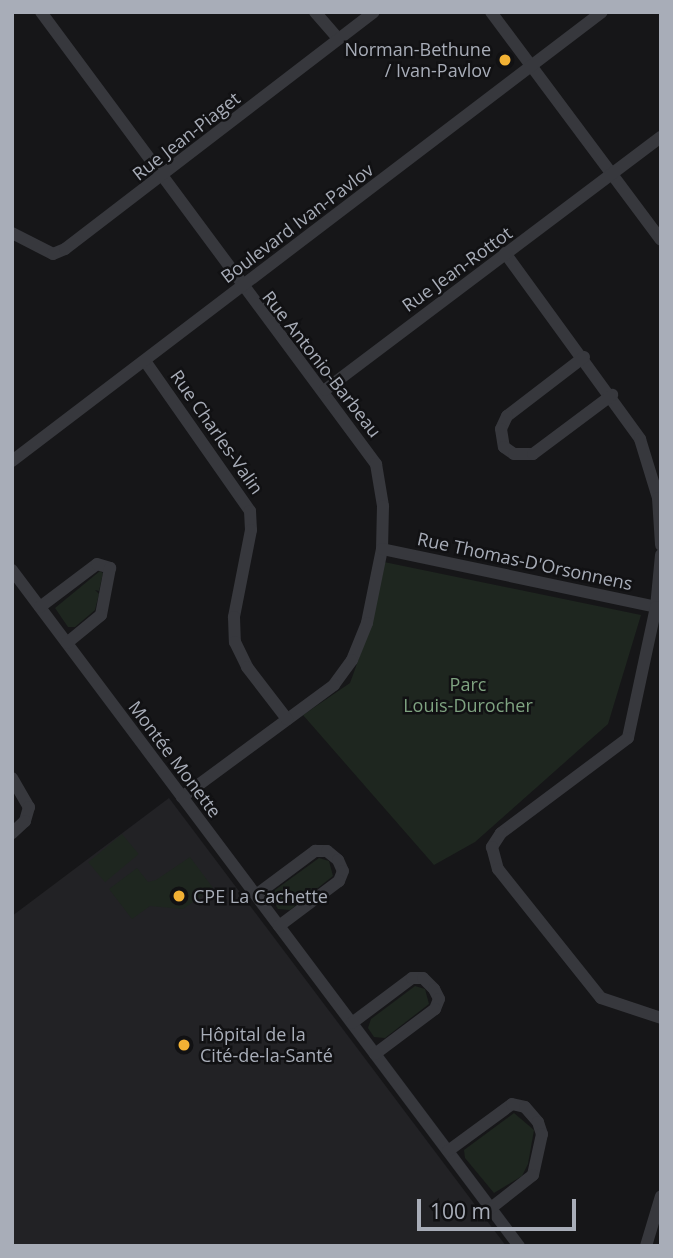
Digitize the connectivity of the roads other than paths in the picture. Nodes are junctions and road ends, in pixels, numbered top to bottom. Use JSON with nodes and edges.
{"nodes":[{"id":1,"x":41,"y":12,"type":"edge"},
{"id":2,"x":316,"y":12,"type":"edge"},
{"id":3,"x":374,"y":12,"type":"edge"},
{"id":4,"x":491,"y":12,"type":"edge"},
{"id":5,"x":602,"y":12,"type":"edge"},
{"id":6,"x":338,"y":38,"type":"junction"},
{"id":7,"x":529,"y":66,"type":"junction"},
{"id":8,"x":661,"y":137,"type":"edge"},
{"id":9,"x":610,"y":175,"type":"junction"},
{"id":10,"x":164,"y":177,"type":"junction"},
{"id":11,"x":12,"y":233,"type":"edge"},
{"id":12,"x":661,"y":240,"type":"edge"},
{"id":13,"x":505,"y":253,"type":"junction"},
{"id":14,"x":241,"y":288,"type":"junction"},
{"id":15,"x":584,"y":356,"type":"junction"},
{"id":16,"x":145,"y":361,"type":"junction"},
{"id":17,"x":325,"y":390,"type":"junction"},
{"id":18,"x":612,"y":395,"type":"junction"},
{"id":19,"x":12,"y":461,"type":"edge"},
{"id":20,"x":661,"y":545,"type":"edge"},
{"id":21,"x":382,"y":549,"type":"junction"},
{"id":22,"x":661,"y":555,"type":"edge"},
{"id":23,"x":12,"y":570,"type":"edge"},
{"id":24,"x":40,"y":607,"type":"junction"},
{"id":25,"x":658,"y":608,"type":"edge"},
{"id":26,"x":67,"y":643,"type":"junction"},
{"id":27,"x":287,"y":719,"type":"junction"},
{"id":28,"x":12,"y":778,"type":"edge"},
{"id":29,"x":181,"y":797,"type":"junction"},
{"id":30,"x":12,"y":832,"type":"edge"},
{"id":31,"x":256,"y":895,"type":"junction"},
{"id":32,"x":279,"y":926,"type":"junction"},
{"id":33,"x":661,"y":1018,"type":"edge"},
{"id":34,"x":352,"y":1023,"type":"junction"},
{"id":35,"x":375,"y":1054,"type":"junction"},
{"id":36,"x":448,"y":1151,"type":"junction"},
{"id":37,"x":661,"y":1196,"type":"edge"},
{"id":38,"x":491,"y":1208,"type":"junction"},
{"id":39,"x":519,"y":1246,"type":"edge"},
{"id":40,"x":646,"y":1246,"type":"edge"}],
"edges":[{"from":1,"to":10,"type":"street","name":"Rue Antonio-Barbeau"},
{"from":2,"to":6,"type":"street"},
{"from":3,"to":6,"type":"street","name":"Rue Jean-Piaget"},
{"from":4,"to":7,"type":"street"},
{"from":5,"to":7,"type":"street","name":"Boulevard Ivan-Pavlov"},
{"from":6,"to":10,"type":"street","name":"Rue Jean-Piaget"},
{"from":7,"to":9,"type":"street"},
{"from":7,"to":14,"type":"street","name":"Boulevard Ivan-Pavlov"},
{"from":8,"to":9,"type":"street","name":"Rue Jean-Rottot"},
{"from":9,"to":12,"type":"street"},
{"from":9,"to":13,"type":"street","name":"Rue Jean-Rottot"},
{"from":10,"to":11,"type":"street","name":"Rue Jean-Piaget"},
{"from":10,"to":14,"type":"street","name":"Rue Antonio-Barbeau"},
{"from":13,"to":15,"type":"street"},
{"from":13,"to":17,"type":"street","name":"Rue Jean-Rottot"},
{"from":14,"to":16,"type":"street","name":"Boulevard Ivan-Pavlov"},
{"from":14,"to":17,"type":"street","name":"Rue Antonio-Barbeau"},
{"from":15,"to":18,"type":"street"},
{"from":15,"to":18,"type":"street"},
{"from":16,"to":19,"type":"street","name":"Boulevard Ivan-Pavlov"},
{"from":16,"to":27,"type":"street","name":"Rue Charles-Valin"},
{"from":17,"to":21,"type":"street","name":"Rue Antonio-Barbeau"},
{"from":18,"to":20,"type":"street"},
{"from":21,"to":25,"type":"street","name":"Rue Thomas-D'Orsonnens"},
{"from":21,"to":27,"type":"street","name":"Rue Antonio-Barbeau"},
{"from":22,"to":25,"type":"street"},
{"from":23,"to":24,"type":"street","name":"Montée Monette"},
{"from":24,"to":26,"type":"street","name":"Montée Monette"},
{"from":24,"to":26,"type":"street"},
{"from":25,"to":33,"type":"street"},
{"from":26,"to":29,"type":"street","name":"Montée Monette"},
{"from":27,"to":29,"type":"street","name":"Rue Antonio-Barbeau"},
{"from":28,"to":30,"type":"street"},
{"from":29,"to":31,"type":"street","name":"Montée Monette"},
{"from":31,"to":32,"type":"street","name":"Montée Monette"},
{"from":31,"to":32,"type":"street"},
{"from":32,"to":34,"type":"street","name":"Montée Monette"},
{"from":34,"to":35,"type":"street","name":"Montée Monette"},
{"from":34,"to":35,"type":"street"},
{"from":35,"to":36,"type":"street","name":"Montée Monette"},
{"from":36,"to":38,"type":"street","name":"Montée Monette"},
{"from":36,"to":38,"type":"street"},
{"from":37,"to":40,"type":"street"},
{"from":38,"to":39,"type":"street","name":"Montée Monette"}]}
